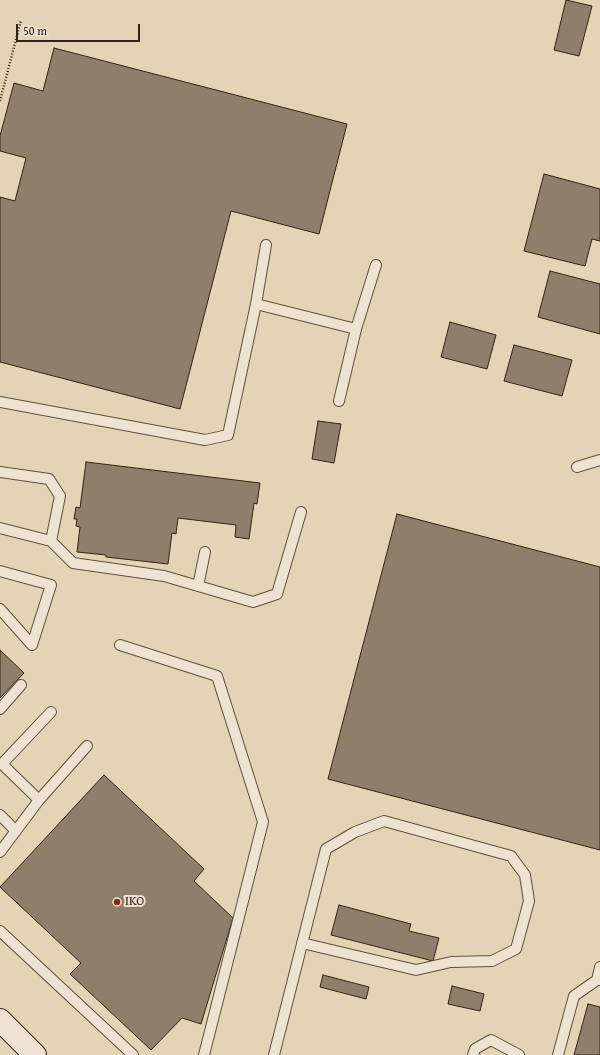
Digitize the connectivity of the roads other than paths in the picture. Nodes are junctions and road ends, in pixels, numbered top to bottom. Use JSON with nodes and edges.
{"nodes":[{"id":1,"x":266,"y":245,"type":"dead end"},
{"id":2,"x":376,"y":265,"type":"dead end"},
{"id":3,"x":256,"y":304,"type":"junction"},
{"id":4,"x":356,"y":329,"type":"junction"},
{"id":5,"x":339,"y":401,"type":"dead end"},
{"id":6,"x":0,"y":402,"type":"edge"},
{"id":7,"x":600,"y":460,"type":"edge"},
{"id":8,"x":577,"y":466,"type":"dead end"},
{"id":9,"x":0,"y":472,"type":"edge"},
{"id":10,"x":301,"y":512,"type":"dead end"},
{"id":11,"x":0,"y":528,"type":"edge"},
{"id":12,"x":51,"y":541,"type":"junction"},
{"id":13,"x":205,"y":552,"type":"dead end"},
{"id":14,"x":0,"y":571,"type":"edge"},
{"id":15,"x":198,"y":586,"type":"junction"},
{"id":16,"x":0,"y":609,"type":"edge"},
{"id":17,"x":120,"y":645,"type":"dead end"},
{"id":18,"x":21,"y":685,"type":"dead end"},
{"id":19,"x":0,"y":709,"type":"edge"},
{"id":20,"x":51,"y":712,"type":"dead end"},
{"id":21,"x":87,"y":746,"type":"dead end"},
{"id":22,"x":1,"y":762,"type":"edge"},
{"id":23,"x":40,"y":800,"type":"junction"},
{"id":24,"x":0,"y":815,"type":"edge"},
{"id":25,"x":16,"y":831,"type":"junction"},
{"id":26,"x":0,"y":852,"type":"edge"},
{"id":27,"x":0,"y":930,"type":"edge"},
{"id":28,"x":302,"y":942,"type":"junction"},
{"id":29,"x":600,"y":967,"type":"edge"},
{"id":30,"x":599,"y":980,"type":"edge"},
{"id":31,"x":0,"y":1020,"type":"edge"},
{"id":32,"x":128,"y":1053,"type":"edge"},
{"id":33,"x":35,"y":1055,"type":"edge"},
{"id":34,"x":204,"y":1055,"type":"edge"},
{"id":35,"x":274,"y":1055,"type":"edge"},
{"id":36,"x":473,"y":1055,"type":"edge"},
{"id":37,"x":519,"y":1055,"type":"edge"},
{"id":38,"x":558,"y":1055,"type":"edge"}],
"edges":[{"from":1,"to":3,"type":"lane"},
{"from":2,"to":4,"type":"lane"},
{"from":3,"to":4,"type":"lane"},
{"from":3,"to":6,"type":"lane"},
{"from":4,"to":5,"type":"lane"},
{"from":7,"to":8,"type":"lane"},
{"from":9,"to":12,"type":"lane"},
{"from":10,"to":15,"type":"lane"},
{"from":11,"to":12,"type":"lane"},
{"from":12,"to":15,"type":"lane"},
{"from":13,"to":15,"type":"lane"},
{"from":14,"to":16,"type":"lane"},
{"from":17,"to":34,"type":"lane"},
{"from":18,"to":19,"type":"lane"},
{"from":20,"to":22,"type":"lane"},
{"from":21,"to":23,"type":"lane"},
{"from":22,"to":23,"type":"lane"},
{"from":23,"to":25,"type":"lane"},
{"from":24,"to":25,"type":"lane"},
{"from":25,"to":26,"type":"lane"},
{"from":27,"to":32,"type":"lane"},
{"from":28,"to":28,"type":"lane"},
{"from":28,"to":35,"type":"lane"},
{"from":29,"to":30,"type":"lane"},
{"from":30,"to":38,"type":"lane"},
{"from":31,"to":33,"type":"street"},
{"from":36,"to":37,"type":"lane"}]}
